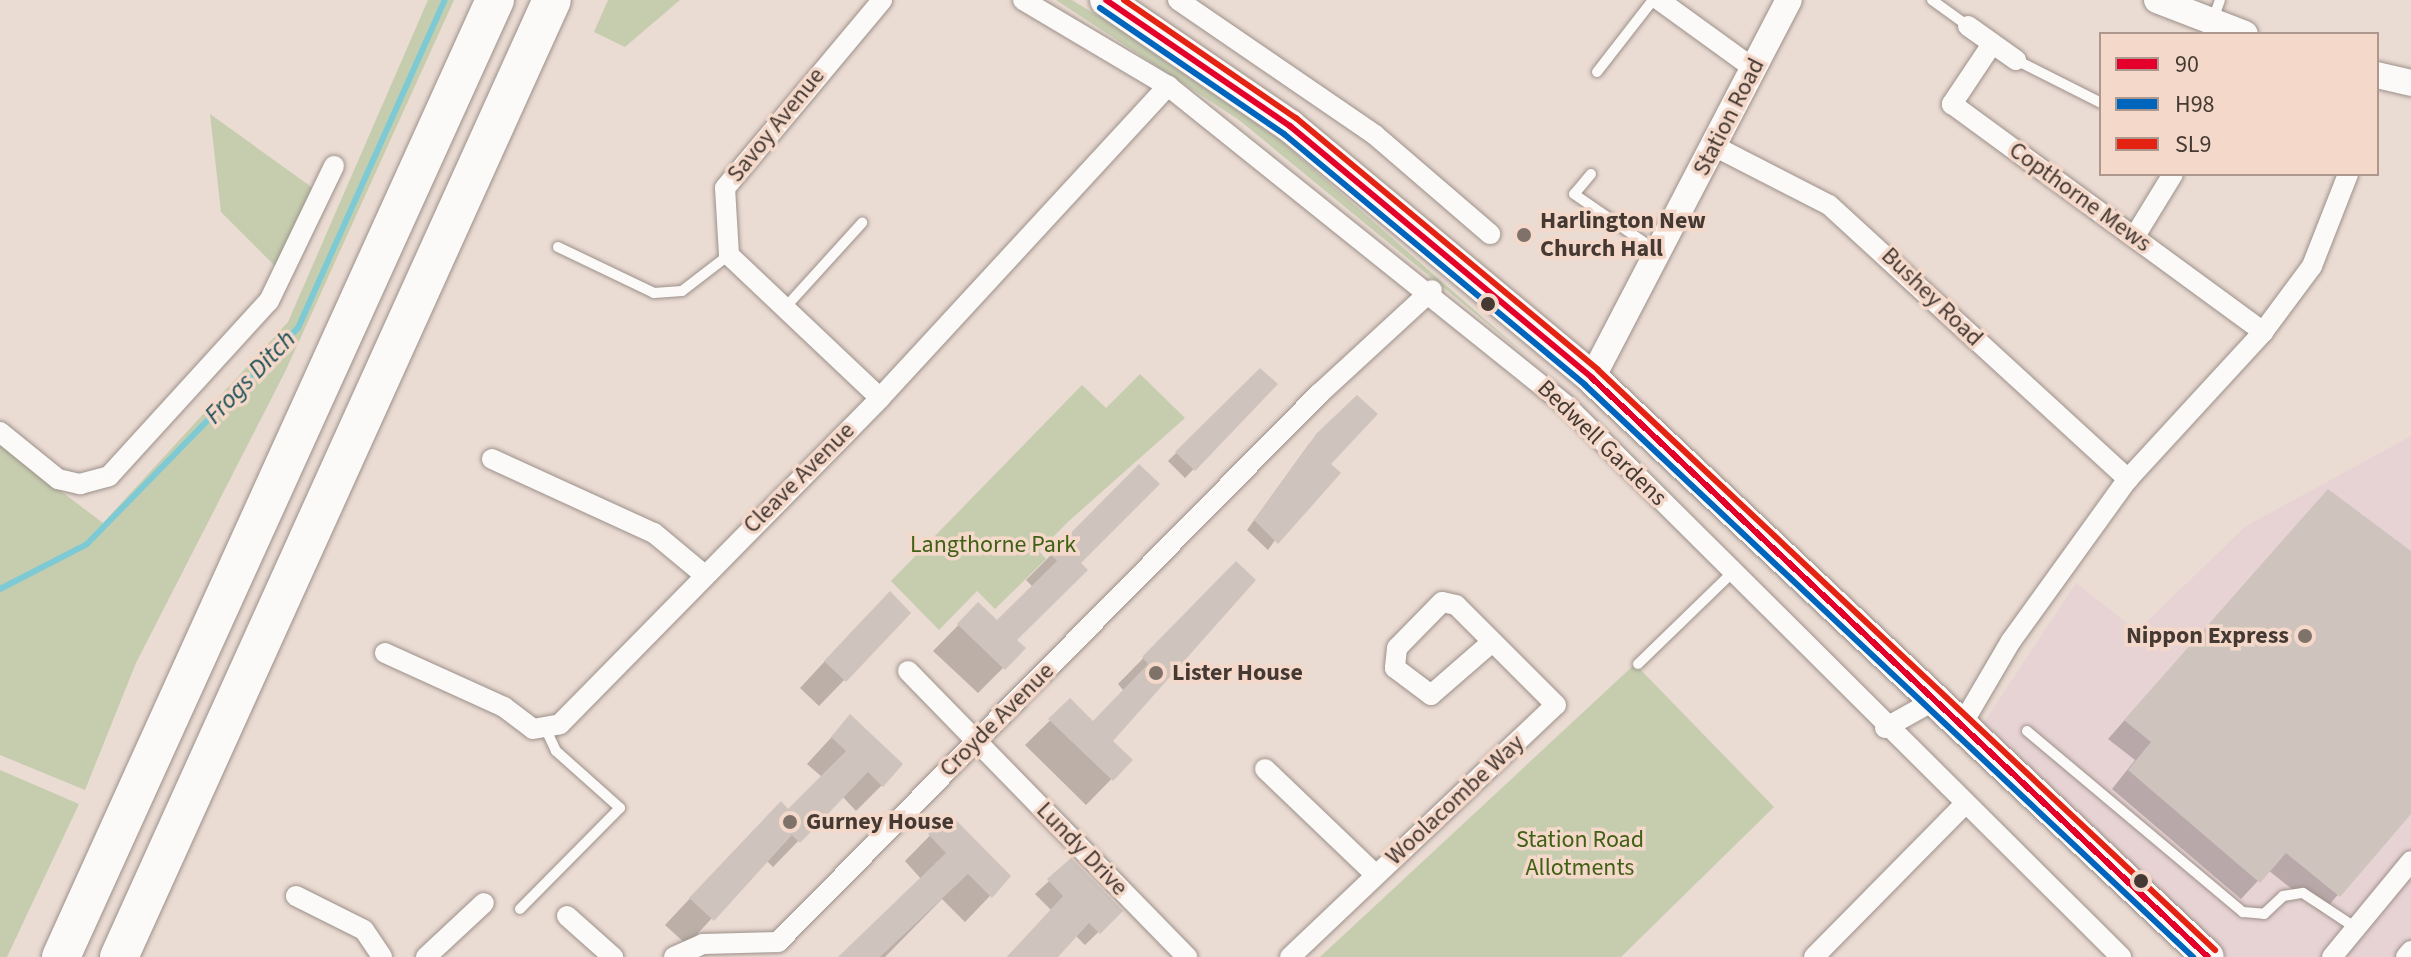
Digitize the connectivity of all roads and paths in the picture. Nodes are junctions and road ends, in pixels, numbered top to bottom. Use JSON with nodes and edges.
{"nodes":[{"id":1,"x":495,"y":0,"type":"edge"},
{"id":2,"x":552,"y":0,"type":"edge"},
{"id":3,"x":882,"y":0,"type":"edge"},
{"id":4,"x":1023,"y":0,"type":"edge"},
{"id":5,"x":1106,"y":0,"type":"edge"},
{"id":6,"x":1178,"y":0,"type":"edge"},
{"id":7,"x":1653,"y":0,"type":"edge"},
{"id":8,"x":1659,"y":0,"type":"edge"},
{"id":9,"x":1789,"y":0,"type":"edge"},
{"id":10,"x":1932,"y":0,"type":"edge"},
{"id":11,"x":2157,"y":0,"type":"edge"},
{"id":12,"x":2216,"y":12,"type":"edge"},
{"id":13,"x":1968,"y":26,"type":"joint"},
{"id":14,"x":2242,"y":32,"type":"edge"},
{"id":15,"x":1990,"y":47,"type":"junction"},
{"id":16,"x":2016,"y":60,"type":"joint"},
{"id":17,"x":1753,"y":68,"type":"junction"},
{"id":18,"x":1597,"y":72,"type":"dead end"},
{"id":19,"x":2379,"y":75,"type":"edge"},
{"id":20,"x":2411,"y":83,"type":"edge"},
{"id":21,"x":1168,"y":86,"type":"junction"},
{"id":22,"x":2099,"y":102,"type":"edge"},
{"id":23,"x":1714,"y":146,"type":"junction"},
{"id":24,"x":334,"y":166,"type":"dead end"},
{"id":25,"x":1591,"y":174,"type":"dead end"},
{"id":26,"x":2172,"y":176,"type":"edge"},
{"id":27,"x":2347,"y":176,"type":"edge"},
{"id":28,"x":862,"y":223,"type":"dead end"},
{"id":29,"x":1490,"y":234,"type":"dead end"},
{"id":30,"x":2135,"y":236,"type":"junction"},
{"id":31,"x":558,"y":247,"type":"dead end"},
{"id":32,"x":1659,"y":253,"type":"junction"},
{"id":33,"x":729,"y":255,"type":"junction"},
{"id":34,"x":1432,"y":290,"type":"junction"},
{"id":35,"x":782,"y":311,"type":"junction"},
{"id":36,"x":2263,"y":332,"type":"junction"},
{"id":37,"x":1592,"y":378,"type":"junction"},
{"id":38,"x":880,"y":398,"type":"junction"},
{"id":39,"x":0,"y":432,"type":"edge"},
{"id":40,"x":492,"y":459,"type":"dead end"},
{"id":41,"x":2128,"y":479,"type":"junction"},
{"id":42,"x":1733,"y":572,"type":"junction"},
{"id":43,"x":702,"y":573,"type":"junction"},
{"id":44,"x":1492,"y":642,"type":"junction"},
{"id":45,"x":385,"y":653,"type":"dead end"},
{"id":46,"x":1638,"y":664,"type":"dead end"},
{"id":47,"x":908,"y":671,"type":"dead end"},
{"id":48,"x":1939,"y":698,"type":"junction"},
{"id":49,"x":1964,"y":721,"type":"junction"},
{"id":50,"x":1885,"y":728,"type":"junction"},
{"id":51,"x":546,"y":730,"type":"junction"},
{"id":52,"x":2027,"y":731,"type":"dead end"},
{"id":53,"x":977,"y":741,"type":"junction"},
{"id":54,"x":1265,"y":769,"type":"dead end"},
{"id":55,"x":1963,"y":806,"type":"junction"},
{"id":56,"x":2411,"y":861,"type":"edge"},
{"id":57,"x":1375,"y":874,"type":"junction"},
{"id":58,"x":296,"y":896,"type":"dead end"},
{"id":59,"x":484,"y":903,"type":"dead end"},
{"id":60,"x":520,"y":909,"type":"dead end"},
{"id":61,"x":567,"y":916,"type":"dead end"},
{"id":62,"x":2356,"y":928,"type":"junction"},
{"id":63,"x":2411,"y":951,"type":"edge"},
{"id":64,"x":61,"y":957,"type":"edge"},
{"id":65,"x":119,"y":957,"type":"edge"},
{"id":66,"x":382,"y":957,"type":"edge"},
{"id":67,"x":426,"y":957,"type":"edge"},
{"id":68,"x":613,"y":957,"type":"edge"},
{"id":69,"x":674,"y":957,"type":"edge"},
{"id":70,"x":1187,"y":957,"type":"edge"},
{"id":71,"x":1290,"y":957,"type":"edge"},
{"id":72,"x":1814,"y":957,"type":"edge"},
{"id":73,"x":2121,"y":957,"type":"edge"},
{"id":74,"x":2208,"y":957,"type":"edge"},
{"id":75,"x":2332,"y":957,"type":"edge"},
{"id":76,"x":2406,"y":957,"type":"edge"}],
"edges":[{"from":1,"to":64,"type":"highway"},
{"from":2,"to":65,"type":"highway"},
{"from":3,"to":33,"type":"street","name":"Savoy Avenue"},
{"from":4,"to":21,"type":"street","name":"Bedwell Gardens"},
{"from":5,"to":37,"type":"main road"},
{"from":6,"to":29,"type":"street"},
{"from":7,"to":18,"type":"lane"},
{"from":8,"to":17,"type":"street"},
{"from":9,"to":17,"type":"street","name":"Station Road"},
{"from":10,"to":13,"type":"lane"},
{"from":11,"to":12,"type":"street"},
{"from":12,"to":14,"type":"street"},
{"from":13,"to":15,"type":"street"},
{"from":15,"to":16,"type":"street"},
{"from":15,"to":30,"type":"street","name":"Copthorne Mews"},
{"from":16,"to":22,"type":"lane"},
{"from":17,"to":23,"type":"street","name":"Station Road"},
{"from":19,"to":20,"type":"street"},
{"from":21,"to":34,"type":"street","name":"Bedwell Gardens"},
{"from":21,"to":38,"type":"street","name":"Cleave Avenue"},
{"from":23,"to":32,"type":"street","name":"Station Road"},
{"from":23,"to":41,"type":"street","name":"Bushey Road"},
{"from":24,"to":39,"type":"street"},
{"from":25,"to":32,"type":"lane"},
{"from":26,"to":30,"type":"street"},
{"from":27,"to":36,"type":"street"},
{"from":28,"to":35,"type":"lane"},
{"from":30,"to":36,"type":"street","name":"Copthorne Mews"},
{"from":31,"to":33,"type":"lane"},
{"from":32,"to":37,"type":"street","name":"Station Road"},
{"from":33,"to":35,"type":"street"},
{"from":34,"to":42,"type":"street","name":"Bedwell Gardens"},
{"from":34,"to":53,"type":"street","name":"Croyde Avenue"},
{"from":35,"to":38,"type":"street"},
{"from":36,"to":41,"type":"street"},
{"from":37,"to":48,"type":"main road"},
{"from":38,"to":43,"type":"street","name":"Cleave Avenue"},
{"from":40,"to":43,"type":"street"},
{"from":41,"to":49,"type":"street"},
{"from":42,"to":46,"type":"lane"},
{"from":42,"to":50,"type":"street","name":"Bedwell Gardens"},
{"from":43,"to":51,"type":"street","name":"Cleave Avenue"},
{"from":44,"to":44,"type":"street","name":"Woolacombe Way"},
{"from":44,"to":57,"type":"street","name":"Woolacombe Way"},
{"from":45,"to":51,"type":"street"},
{"from":47,"to":53,"type":"street","name":"Lundy Drive"},
{"from":48,"to":49,"type":"main road"},
{"from":48,"to":50,"type":"street"},
{"from":49,"to":74,"type":"main road"},
{"from":50,"to":55,"type":"street","name":"Bedwell Gardens"},
{"from":51,"to":60,"type":"lane"},
{"from":52,"to":62,"type":"lane"},
{"from":53,"to":69,"type":"street","name":"Croyde Avenue"},
{"from":53,"to":70,"type":"street","name":"Lundy Drive"},
{"from":54,"to":57,"type":"street"},
{"from":55,"to":72,"type":"street"},
{"from":55,"to":73,"type":"street","name":"Bedwell Gardens"},
{"from":56,"to":62,"type":"street"},
{"from":57,"to":71,"type":"street","name":"Woolacombe Way"},
{"from":58,"to":66,"type":"street"},
{"from":59,"to":67,"type":"street"},
{"from":61,"to":68,"type":"street"},
{"from":62,"to":75,"type":"street"},
{"from":63,"to":76,"type":"street"}]}
